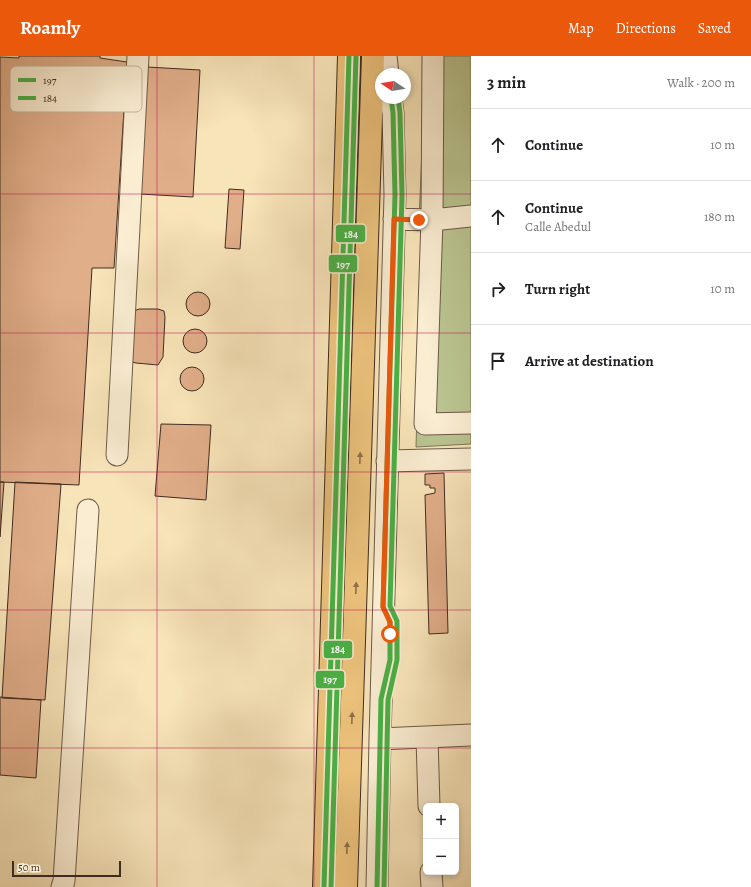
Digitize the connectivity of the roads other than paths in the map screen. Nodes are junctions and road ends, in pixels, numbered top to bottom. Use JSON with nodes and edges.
{"nodes":[{"id":1,"x":138,"y":56,"type":"edge"},
{"id":2,"x":349,"y":56,"type":"edge"},
{"id":3,"x":372,"y":56,"type":"edge"},
{"id":4,"x":386,"y":56,"type":"edge"},
{"id":5,"x":433,"y":56,"type":"edge"},
{"id":6,"x":137,"y":66,"type":"edge"},
{"id":7,"x":387,"y":68,"type":"edge"},
{"id":8,"x":392,"y":104,"type":"edge"},
{"id":9,"x":135,"y":112,"type":"edge"},
{"id":10,"x":471,"y":216,"type":"edge"},
{"id":11,"x":394,"y":219,"type":"junction"},
{"id":12,"x":432,"y":220,"type":"junction"},
{"id":13,"x":471,"y":423,"type":"edge"},
{"id":14,"x":117,"y":455,"type":"dead end"},
{"id":15,"x":471,"y":459,"type":"edge"},
{"id":16,"x":387,"y":461,"type":"junction"},
{"id":17,"x":88,"y":510,"type":"dead end"},
{"id":18,"x":471,"y":735,"type":"edge"},
{"id":19,"x":427,"y":737,"type":"junction"},
{"id":20,"x":380,"y":738,"type":"junction"},
{"id":21,"x":429,"y":803,"type":"edge"},
{"id":22,"x":431,"y":875,"type":"edge"},
{"id":23,"x":377,"y":886,"type":"edge"},
{"id":24,"x":62,"y":887,"type":"edge"},
{"id":25,"x":324,"y":887,"type":"edge"},
{"id":26,"x":346,"y":887,"type":"edge"},
{"id":27,"x":432,"y":887,"type":"edge"}],
"edges":[{"from":1,"to":6,"type":"street"},
{"from":2,"to":25,"type":"highway"},
{"from":26,"to":3,"type":"highway","one_way":true},
{"from":4,"to":7,"type":"street"},
{"from":5,"to":12,"type":"street"},
{"from":8,"to":11,"type":"street"},
{"from":9,"to":14,"type":"street"},
{"from":10,"to":12,"type":"street"},
{"from":11,"to":12,"type":"street"},
{"from":11,"to":16,"type":"street"},
{"from":12,"to":13,"type":"street"},
{"from":15,"to":16,"type":"street"},
{"from":16,"to":20,"type":"street"},
{"from":17,"to":24,"type":"street"},
{"from":18,"to":19,"type":"street"},
{"from":19,"to":20,"type":"street"},
{"from":19,"to":21,"type":"street"},
{"from":20,"to":23,"type":"street"},
{"from":22,"to":27,"type":"street"}]}
